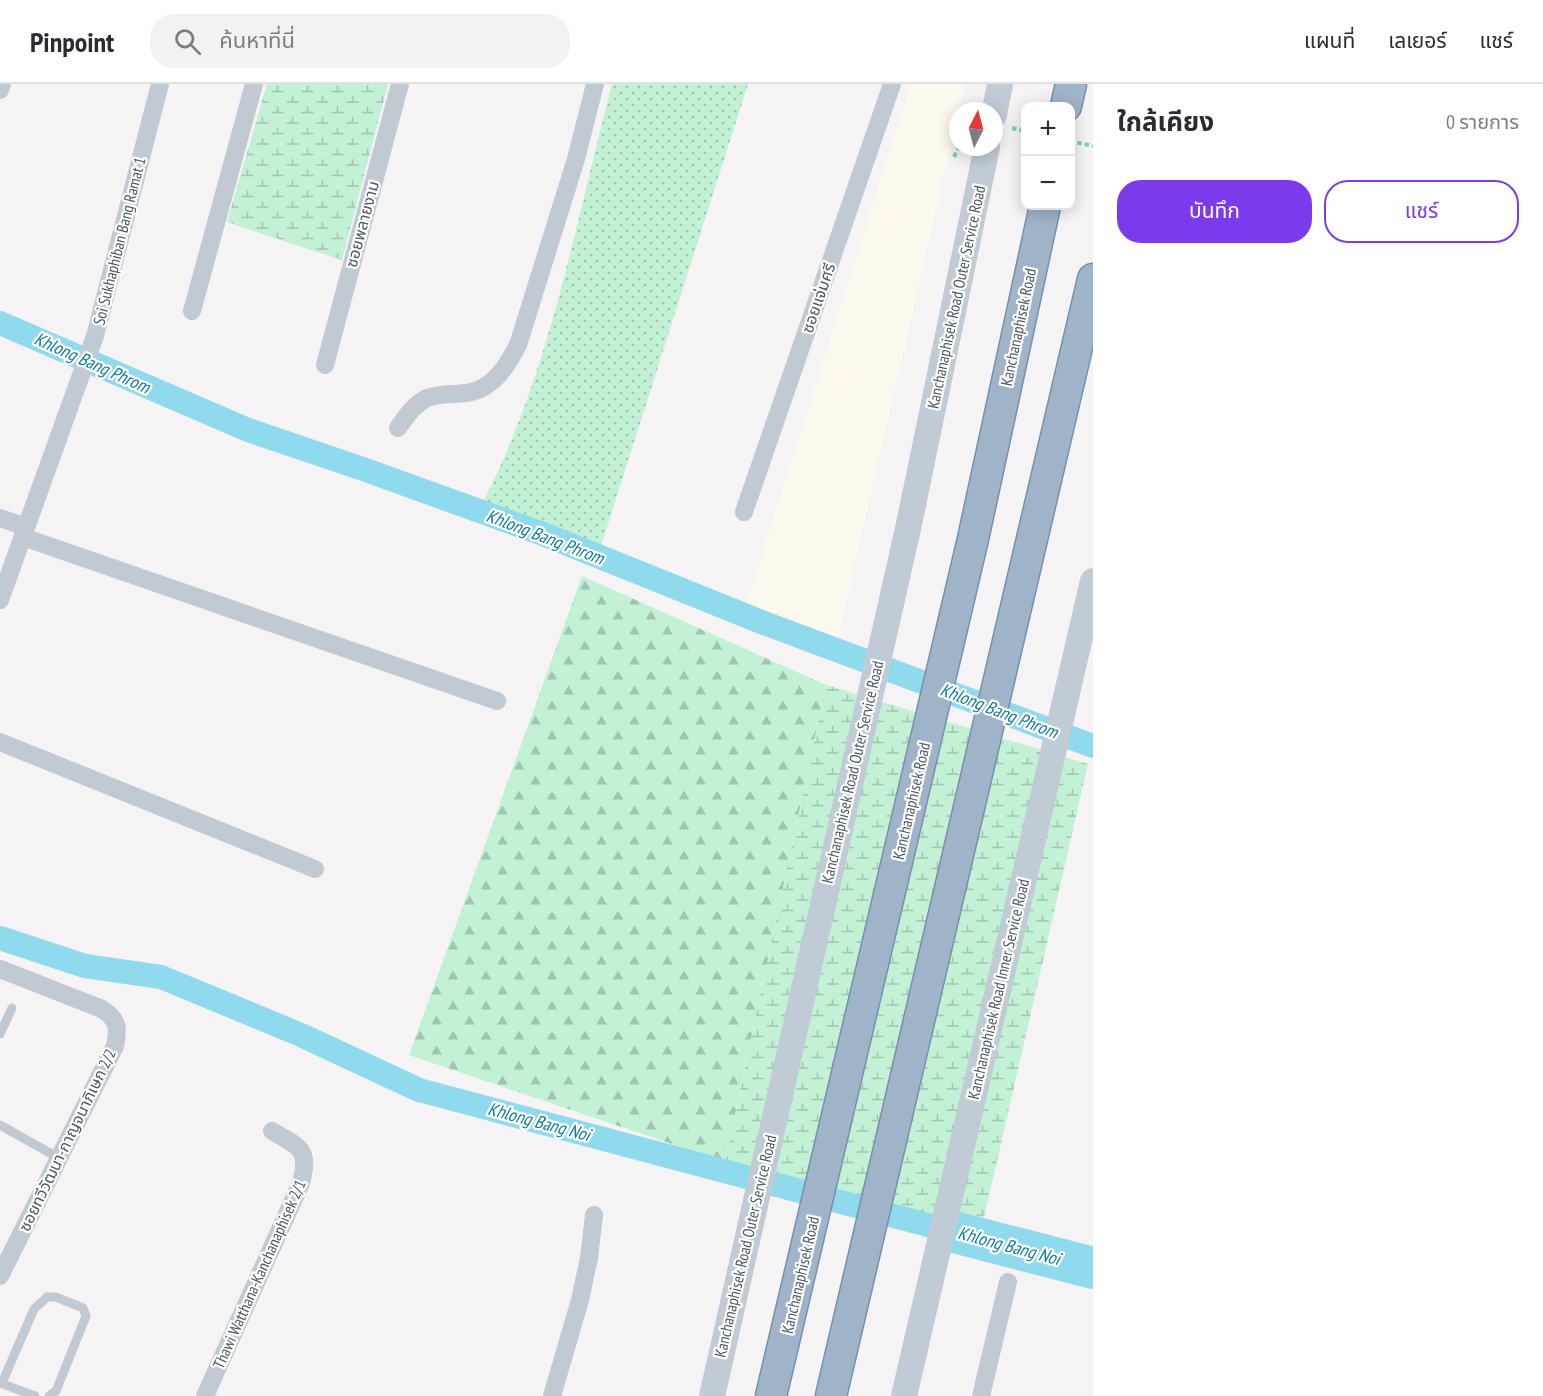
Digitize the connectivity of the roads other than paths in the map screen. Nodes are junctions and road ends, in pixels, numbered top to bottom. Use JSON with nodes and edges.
{"nodes":[{"id":1,"x":2,"y":84,"type":"edge"},
{"id":2,"x":160,"y":84,"type":"edge"},
{"id":3,"x":254,"y":84,"type":"edge"},
{"id":4,"x":400,"y":84,"type":"edge"},
{"id":5,"x":595,"y":84,"type":"edge"},
{"id":6,"x":892,"y":84,"type":"edge"},
{"id":7,"x":1000,"y":84,"type":"edge"},
{"id":8,"x":1071,"y":84,"type":"edge"},
{"id":9,"x":0,"y":90,"type":"edge"},
{"id":10,"x":997,"y":102,"type":"edge"},
{"id":11,"x":1067,"y":102,"type":"edge"},
{"id":12,"x":985,"y":156,"type":"edge"},
{"id":13,"x":1044,"y":210,"type":"edge"},
{"id":14,"x":1093,"y":279,"type":"edge"},
{"id":15,"x":192,"y":311,"type":"dead end"},
{"id":16,"x":325,"y":365,"type":"dead end"},
{"id":17,"x":398,"y":428,"type":"dead end"},
{"id":18,"x":744,"y":512,"type":"dead end"},
{"id":19,"x":0,"y":518,"type":"edge"},
{"id":20,"x":25,"y":532,"type":"junction"},
{"id":21,"x":1093,"y":581,"type":"edge"},
{"id":22,"x":0,"y":600,"type":"edge"},
{"id":23,"x":497,"y":701,"type":"dead end"},
{"id":24,"x":0,"y":742,"type":"edge"},
{"id":25,"x":315,"y":868,"type":"dead end"},
{"id":26,"x":0,"y":969,"type":"edge"},
{"id":27,"x":12,"y":1008,"type":"dead end"},
{"id":28,"x":0,"y":1034,"type":"edge"},
{"id":29,"x":0,"y":1125,"type":"edge"},
{"id":30,"x":272,"y":1131,"type":"dead end"},
{"id":31,"x":59,"y":1158,"type":"junction"},
{"id":32,"x":594,"y":1215,"type":"dead end"},
{"id":33,"x":0,"y":1276,"type":"edge"},
{"id":34,"x":1008,"y":1282,"type":"dead end"},
{"id":35,"x":1,"y":1383,"type":"edge"},
{"id":36,"x":774,"y":1384,"type":"edge"},
{"id":37,"x":833,"y":1390,"type":"edge"},
{"id":38,"x":35,"y":1396,"type":"edge"},
{"id":39,"x":49,"y":1396,"type":"edge"},
{"id":40,"x":205,"y":1396,"type":"edge"},
{"id":41,"x":552,"y":1396,"type":"edge"},
{"id":42,"x":712,"y":1396,"type":"edge"},
{"id":43,"x":904,"y":1396,"type":"edge"},
{"id":44,"x":981,"y":1396,"type":"edge"}],
"edges":[{"from":1,"to":9,"type":"street"},
{"from":2,"to":20,"type":"street","name":"Soi Sukhaphiban Bang Ramat 1"},
{"from":3,"to":15,"type":"street"},
{"from":4,"to":16,"type":"street","name":"ซอยพลายงาม"},
{"from":5,"to":17,"type":"street"},
{"from":6,"to":18,"type":"street","name":"ซอยแจ่มศรี"},
{"from":7,"to":10,"type":"main road"},
{"from":8,"to":11,"type":"highway"},
{"from":12,"to":42,"type":"main road","name":"Kanchanaphisek Road Outer Service Road"},
{"from":13,"to":36,"type":"highway","name":"Kanchanaphisek Road"},
{"from":14,"to":37,"type":"highway"},
{"from":19,"to":20,"type":"street"},
{"from":20,"to":22,"type":"street","name":"Soi Sukhaphiban Bang Ramat 1"},
{"from":20,"to":23,"type":"street"},
{"from":21,"to":43,"type":"main road","name":"Kanchanaphisek Road Inner Service Road"},
{"from":24,"to":25,"type":"street"},
{"from":26,"to":31,"type":"street","name":"ซอยทวีวัฒนา-กาญจนาภิเษก 2/2"},
{"from":27,"to":28,"type":"lane"},
{"from":29,"to":31,"type":"lane"},
{"from":30,"to":40,"type":"street","name":"Thawi Watthana-Kanchanaphisek 2/1"},
{"from":31,"to":33,"type":"street","name":"ซอยทวีวัฒนา-กาญจนาภิเษก 2/2"},
{"from":32,"to":41,"type":"street"},
{"from":34,"to":44,"type":"street"},
{"from":35,"to":38,"type":"lane"},
{"from":35,"to":39,"type":"lane"}]}
